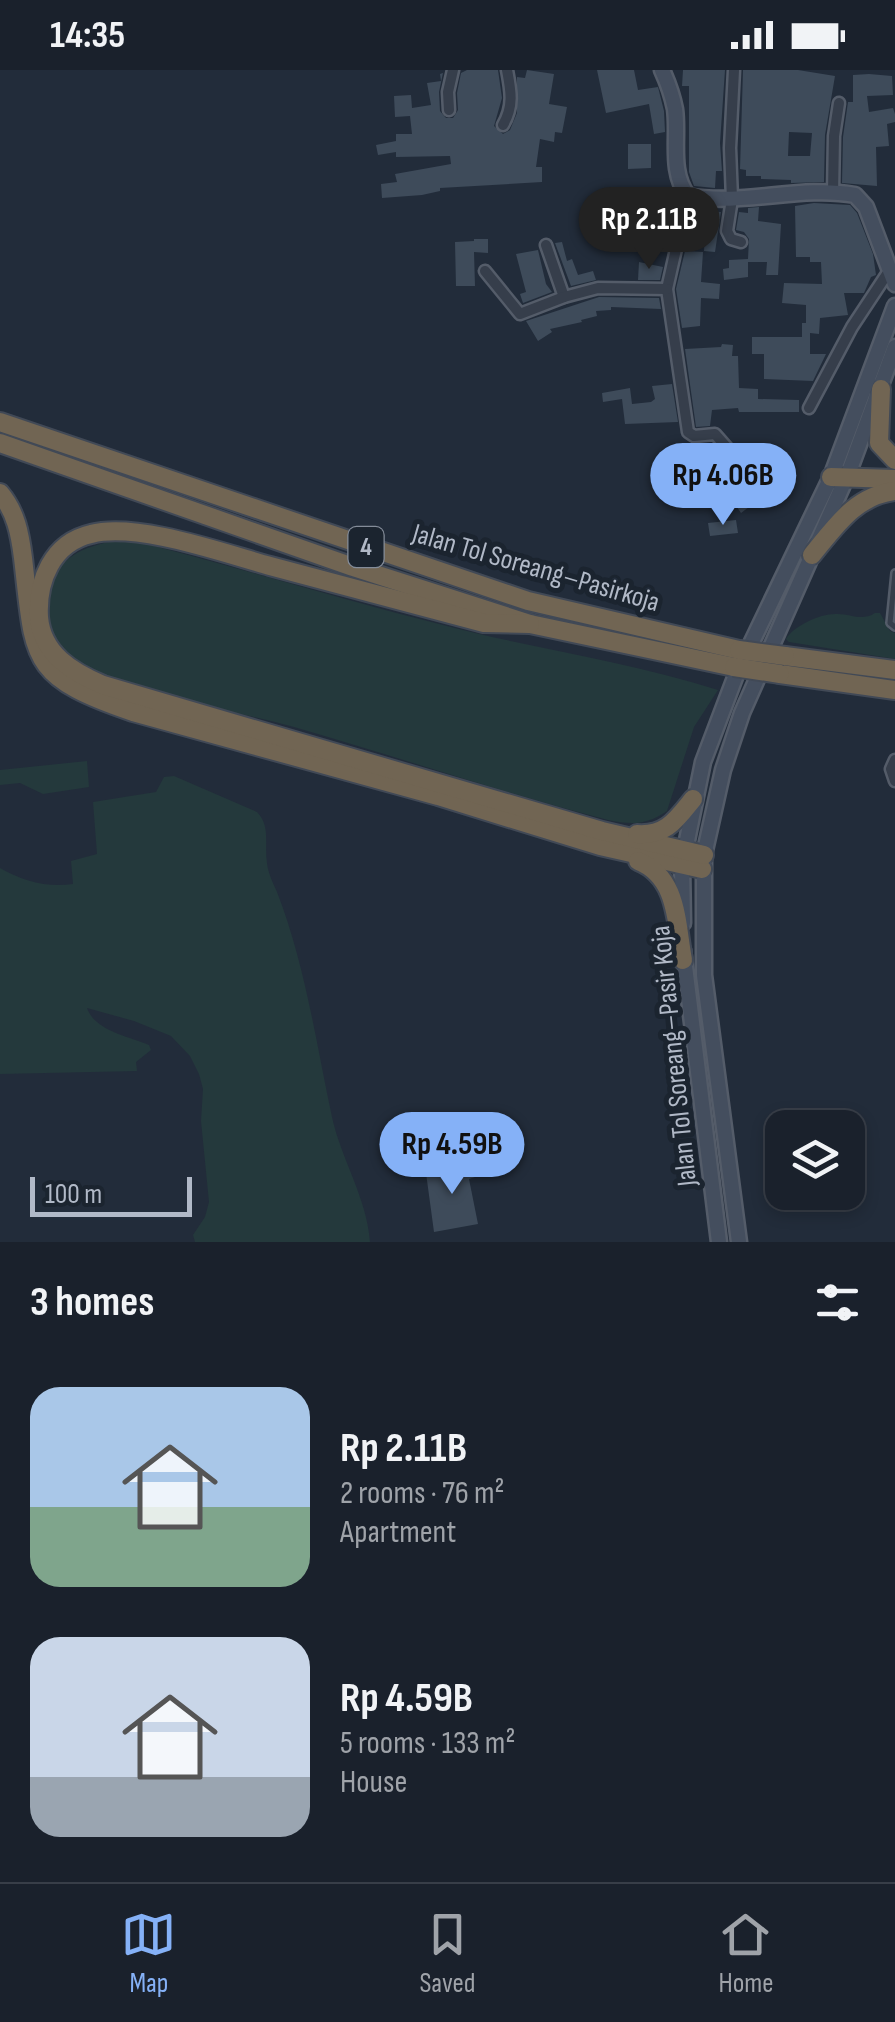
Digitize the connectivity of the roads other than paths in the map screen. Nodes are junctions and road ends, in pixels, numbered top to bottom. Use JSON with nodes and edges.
{"nodes":[{"id":1,"x":453,"y":70,"type":"edge"},
{"id":2,"x":506,"y":70,"type":"edge"},
{"id":3,"x":662,"y":70,"type":"edge"},
{"id":4,"x":734,"y":70,"type":"edge"},
{"id":5,"x":840,"y":102,"type":"dead end"},
{"id":6,"x":449,"y":110,"type":"dead end"},
{"id":7,"x":503,"y":126,"type":"dead end"},
{"id":8,"x":833,"y":193,"type":"junction"},
{"id":9,"x":688,"y":196,"type":"junction"},
{"id":10,"x":732,"y":199,"type":"junction"},
{"id":11,"x":742,"y":242,"type":"dead end"},
{"id":12,"x":546,"y":245,"type":"dead end"},
{"id":13,"x":484,"y":270,"type":"dead end"},
{"id":14,"x":892,"y":278,"type":"edge"},
{"id":15,"x":668,"y":290,"type":"junction"},
{"id":16,"x":564,"y":297,"type":"junction"},
{"id":17,"x":895,"y":306,"type":"edge"},
{"id":18,"x":895,"y":347,"type":"edge"},
{"id":19,"x":881,"y":389,"type":"junction"},
{"id":20,"x":809,"y":408,"type":"dead end"},
{"id":21,"x":0,"y":422,"type":"edge"},
{"id":22,"x":0,"y":444,"type":"edge"},
{"id":23,"x":895,"y":460,"type":"edge"},
{"id":24,"x":895,"y":470,"type":"edge"},
{"id":25,"x":841,"y":473,"type":"junction"},
{"id":26,"x":895,"y":480,"type":"edge"},
{"id":27,"x":895,"y":491,"type":"edge"},
{"id":28,"x":0,"y":493,"type":"edge"},
{"id":29,"x":768,"y":494,"type":"dead end"},
{"id":30,"x":812,"y":555,"type":"junction"},
{"id":31,"x":895,"y":573,"type":"edge"},
{"id":32,"x":530,"y":624,"type":"junction"},
{"id":33,"x":895,"y":627,"type":"edge"},
{"id":34,"x":736,"y":658,"type":"junction"},
{"id":35,"x":782,"y":665,"type":"junction"},
{"id":36,"x":895,"y":670,"type":"edge"},
{"id":37,"x":895,"y":690,"type":"edge"},
{"id":38,"x":895,"y":760,"type":"edge"},
{"id":39,"x":895,"y":781,"type":"edge"},
{"id":40,"x":693,"y":799,"type":"junction"},
{"id":41,"x":601,"y":838,"type":"junction"},
{"id":42,"x":683,"y":858,"type":"junction"},
{"id":43,"x":703,"y":862,"type":"junction"},
{"id":44,"x":683,"y":960,"type":"junction"},
{"id":45,"x":719,"y":1242,"type":"edge"},
{"id":46,"x":739,"y":1242,"type":"edge"}],
"edges":[{"from":1,"to":6,"type":"street"},
{"from":2,"to":7,"type":"street"},
{"from":3,"to":9,"type":"street"},
{"from":4,"to":10,"type":"street"},
{"from":5,"to":8,"type":"street"},
{"from":8,"to":10,"type":"street"},
{"from":8,"to":14,"type":"street"},
{"from":9,"to":10,"type":"street"},
{"from":9,"to":15,"type":"street"},
{"from":10,"to":11,"type":"street"},
{"from":12,"to":16,"type":"street"},
{"from":13,"to":16,"type":"street"},
{"from":14,"to":20,"type":"street"},
{"from":15,"to":16,"type":"street"},
{"from":15,"to":29,"type":"street"},
{"from":17,"to":25,"type":"street","name":"Jalan Tol Soreang–Pasir Koja"},
{"from":18,"to":19,"type":"street","name":"Jalan Tol Soreang–Pasir Koja"},
{"from":19,"to":23,"type":"highway"},
{"from":19,"to":25,"type":"street","name":"Jalan Tol Soreang–Pasir Koja"},
{"from":21,"to":34,"type":"highway","name":"Jalan Tol Soreang–Pasirkoja","number":"4"},
{"from":22,"to":32,"type":"highway","name":"Jalan Tol Soreang–Pasirkoja","number":"4"},
{"from":24,"to":25,"type":"highway"},
{"from":25,"to":26,"type":"highway"},
{"from":25,"to":30,"type":"street","name":"Jalan Tol Soreang–Pasir Koja"},
{"from":25,"to":40,"type":"street","name":"Jalan Tol Soreang–Pasir Koja"},
{"from":27,"to":30,"type":"highway"},
{"from":28,"to":41,"type":"highway"},
{"from":30,"to":43,"type":"street","name":"Jalan Tol Soreang–Pasir Koja"},
{"from":31,"to":33,"type":"lane"},
{"from":32,"to":34,"type":"highway","name":"Jalan Tol Soreang–Pasirkoja","number":"4"},
{"from":32,"to":41,"type":"highway"},
{"from":34,"to":35,"type":"highway","name":"Jalan Tol Soreang–Pasirkoja","number":"4","bridge":true},
{"from":35,"to":36,"type":"highway","name":"Jalan Tol Soreang–Pasirkoja","number":"4"},
{"from":35,"to":37,"type":"highway","name":"Jalan Tol Soreang–Pasirkoja","number":"4"},
{"from":38,"to":39,"type":"street"},
{"from":40,"to":41,"type":"highway"},
{"from":40,"to":42,"type":"street","name":"Jalan Tol Soreang–Pasir Koja"},
{"from":41,"to":42,"type":"highway"},
{"from":41,"to":44,"type":"highway"},
{"from":42,"to":43,"type":"highway"},
{"from":42,"to":44,"type":"street","name":"Jalan Tol Soreang–Pasir Koja"},
{"from":43,"to":46,"type":"street","name":"Jalan Tol Soreang–Pasir Koja"},
{"from":44,"to":45,"type":"street","name":"Jalan Tol Soreang–Pasir Koja"}]}
